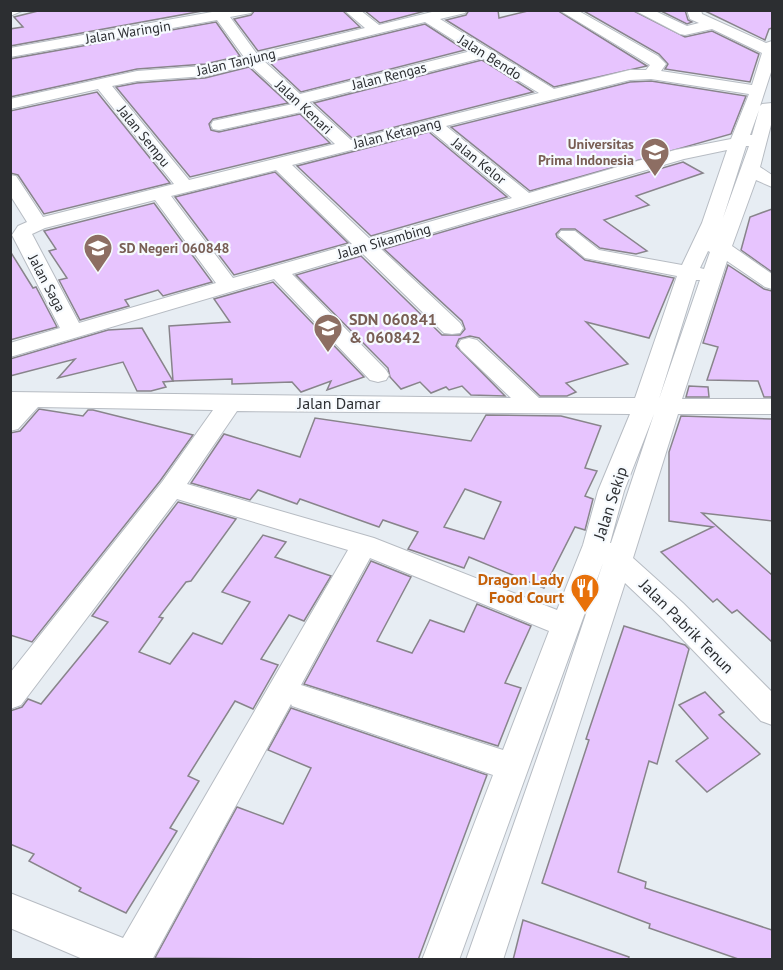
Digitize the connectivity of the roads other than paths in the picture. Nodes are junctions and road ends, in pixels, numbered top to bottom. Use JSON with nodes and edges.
{"nodes":[{"id":1,"x":17,"y":10,"type":"edge"},
{"id":2,"x":246,"y":10,"type":"edge"},
{"id":3,"x":351,"y":10,"type":"edge"},
{"id":4,"x":460,"y":10,"type":"edge"},
{"id":5,"x":566,"y":10,"type":"edge"},
{"id":6,"x":641,"y":10,"type":"edge"},
{"id":7,"x":694,"y":10,"type":"edge"},
{"id":8,"x":10,"y":12,"type":"edge"},
{"id":9,"x":219,"y":13,"type":"edge"},
{"id":10,"x":428,"y":18,"type":"junction"},
{"id":11,"x":711,"y":25,"type":"junction"},
{"id":12,"x":377,"y":31,"type":"junction"},
{"id":13,"x":772,"y":49,"type":"edge"},
{"id":14,"x":10,"y":53,"type":"edge"},
{"id":15,"x":482,"y":53,"type":"junction"},
{"id":16,"x":253,"y":59,"type":"junction"},
{"id":17,"x":651,"y":74,"type":"junction"},
{"id":18,"x":102,"y":84,"type":"junction"},
{"id":19,"x":765,"y":91,"type":"edge"},
{"id":20,"x":551,"y":94,"type":"junction"},
{"id":21,"x":300,"y":103,"type":"junction"},
{"id":22,"x":10,"y":104,"type":"edge"},
{"id":23,"x":434,"y":124,"type":"junction"},
{"id":24,"x":219,"y":125,"type":"dead end"},
{"id":25,"x":347,"y":146,"type":"junction"},
{"id":26,"x":756,"y":156,"type":"edge"},
{"id":27,"x":279,"y":163,"type":"junction"},
{"id":28,"x":10,"y":180,"type":"edge"},
{"id":29,"x":186,"y":188,"type":"junction"},
{"id":30,"x":160,"y":194,"type":"junction"},
{"id":31,"x":525,"y":199,"type":"junction"},
{"id":32,"x":38,"y":225,"type":"junction"},
{"id":33,"x":568,"y":235,"type":"dead end"},
{"id":34,"x":712,"y":246,"type":"junction"},
{"id":35,"x":367,"y":247,"type":"junction"},
{"id":36,"x":278,"y":272,"type":"junction"},
{"id":37,"x":700,"y":275,"type":"junction"},
{"id":38,"x":772,"y":283,"type":"edge"},
{"id":39,"x":228,"y":286,"type":"junction"},
{"id":40,"x":452,"y":328,"type":"dead end"},
{"id":41,"x":73,"y":332,"type":"junction"},
{"id":42,"x":469,"y":345,"type":"dead end"},
{"id":43,"x":10,"y":350,"type":"edge"},
{"id":44,"x":378,"y":375,"type":"dead end"},
{"id":45,"x":21,"y":399,"type":"edge"},
{"id":46,"x":230,"y":403,"type":"junction"},
{"id":47,"x":534,"y":406,"type":"junction"},
{"id":48,"x":656,"y":407,"type":"junction"},
{"id":49,"x":772,"y":407,"type":"edge"},
{"id":50,"x":10,"y":423,"type":"edge"},
{"id":51,"x":171,"y":488,"type":"junction"},
{"id":52,"x":364,"y":545,"type":"junction"},
{"id":53,"x":608,"y":553,"type":"junction"},
{"id":54,"x":567,"y":626,"type":"junction"},
{"id":55,"x":10,"y":696,"type":"edge"},
{"id":56,"x":303,"y":697,"type":"dead end"},
{"id":57,"x":772,"y":712,"type":"edge"},
{"id":58,"x":512,"y":767,"type":"junction"},
{"id":59,"x":10,"y":910,"type":"edge"},
{"id":60,"x":131,"y":960,"type":"edge"},
{"id":61,"x":440,"y":960,"type":"edge"},
{"id":62,"x":484,"y":960,"type":"edge"}],
"edges":[{"from":1,"to":8,"type":"street"},
{"from":2,"to":9,"type":"street","name":"Jalan Waringin"},
{"from":3,"to":12,"type":"street"},
{"from":4,"to":10,"type":"street","name":"Jalan Tanjung"},
{"from":5,"to":17,"type":"street"},
{"from":6,"to":11,"type":"street"},
{"from":7,"to":11,"type":"street"},
{"from":9,"to":14,"type":"street","name":"Jalan Waringin"},
{"from":9,"to":16,"type":"street","name":"Jalan Kenari"},
{"from":10,"to":12,"type":"street","name":"Jalan Tanjung"},
{"from":10,"to":15,"type":"street","name":"Jalan Bendo"},
{"from":11,"to":13,"type":"street"},
{"from":12,"to":16,"type":"street","name":"Jalan Tanjung"},
{"from":13,"to":19,"type":"street","name":"Jalan Sekip"},
{"from":15,"to":20,"type":"street","name":"Jalan Bendo"},
{"from":15,"to":21,"type":"street","name":"Jalan Rengas"},
{"from":16,"to":18,"type":"street","name":"Jalan Tanjung"},
{"from":16,"to":21,"type":"street","name":"Jalan Kenari"},
{"from":17,"to":19,"type":"street","name":"Jalan Ketapang"},
{"from":17,"to":20,"type":"street","name":"Jalan Ketapang"},
{"from":18,"to":22,"type":"street","name":"Jalan Tanjung"},
{"from":18,"to":29,"type":"street","name":"Jalan Sempu"},
{"from":19,"to":26,"type":"street","name":"Jalan Sekip"},
{"from":20,"to":23,"type":"street","name":"Jalan Ketapang"},
{"from":21,"to":24,"type":"street","name":"Jalan Rengas"},
{"from":21,"to":25,"type":"street","name":"Jalan Kenari"},
{"from":23,"to":25,"type":"street","name":"Jalan Ketapang"},
{"from":23,"to":31,"type":"street","name":"Jalan Kelor"},
{"from":25,"to":27,"type":"street","name":"Jalan Ketapang"},
{"from":26,"to":31,"type":"street","name":"Jalan Sikambing"},
{"from":26,"to":34,"type":"street","name":"Jalan Sekip"},
{"from":27,"to":29,"type":"street","name":"Jalan Ketapang"},
{"from":27,"to":35,"type":"street"},
{"from":28,"to":32,"type":"street"},
{"from":29,"to":30,"type":"street","name":"Jalan Ketapang"},
{"from":30,"to":32,"type":"street","name":"Jalan Ketapang"},
{"from":30,"to":39,"type":"street"},
{"from":31,"to":35,"type":"street","name":"Jalan Sikambing"},
{"from":32,"to":41,"type":"street","name":"Jalan Saga"},
{"from":33,"to":37,"type":"street"},
{"from":34,"to":37,"type":"street","name":"Jalan Sekip"},
{"from":34,"to":38,"type":"street"},
{"from":35,"to":36,"type":"street","name":"Jalan Sikambing"},
{"from":35,"to":40,"type":"street"},
{"from":36,"to":39,"type":"street","name":"Jalan Sikambing"},
{"from":36,"to":44,"type":"street"},
{"from":37,"to":48,"type":"street","name":"Jalan Sekip"},
{"from":39,"to":41,"type":"street","name":"Jalan Sikambing"},
{"from":41,"to":43,"type":"street","name":"Jalan Sikambing"},
{"from":42,"to":47,"type":"street"},
{"from":45,"to":46,"type":"street","name":"Jalan Damar"},
{"from":45,"to":50,"type":"street"},
{"from":46,"to":47,"type":"street","name":"Jalan Damar"},
{"from":46,"to":51,"type":"street"},
{"from":47,"to":48,"type":"street","name":"Jalan Damar"},
{"from":48,"to":49,"type":"street","name":"Jalan Damar"},
{"from":48,"to":53,"type":"street","name":"Jalan Sekip"},
{"from":51,"to":52,"type":"street"},
{"from":51,"to":55,"type":"street"},
{"from":52,"to":54,"type":"street"},
{"from":52,"to":60,"type":"street"},
{"from":53,"to":54,"type":"street","name":"Jalan Sekip"},
{"from":53,"to":57,"type":"street","name":"Jalan Pabrik Tenun"},
{"from":53,"to":62,"type":"street","name":"Jalan Sekip"},
{"from":54,"to":58,"type":"street","name":"Jalan Sekip"},
{"from":56,"to":58,"type":"street"},
{"from":58,"to":61,"type":"street","name":"Jalan Sekip"},
{"from":59,"to":60,"type":"street"}]}
